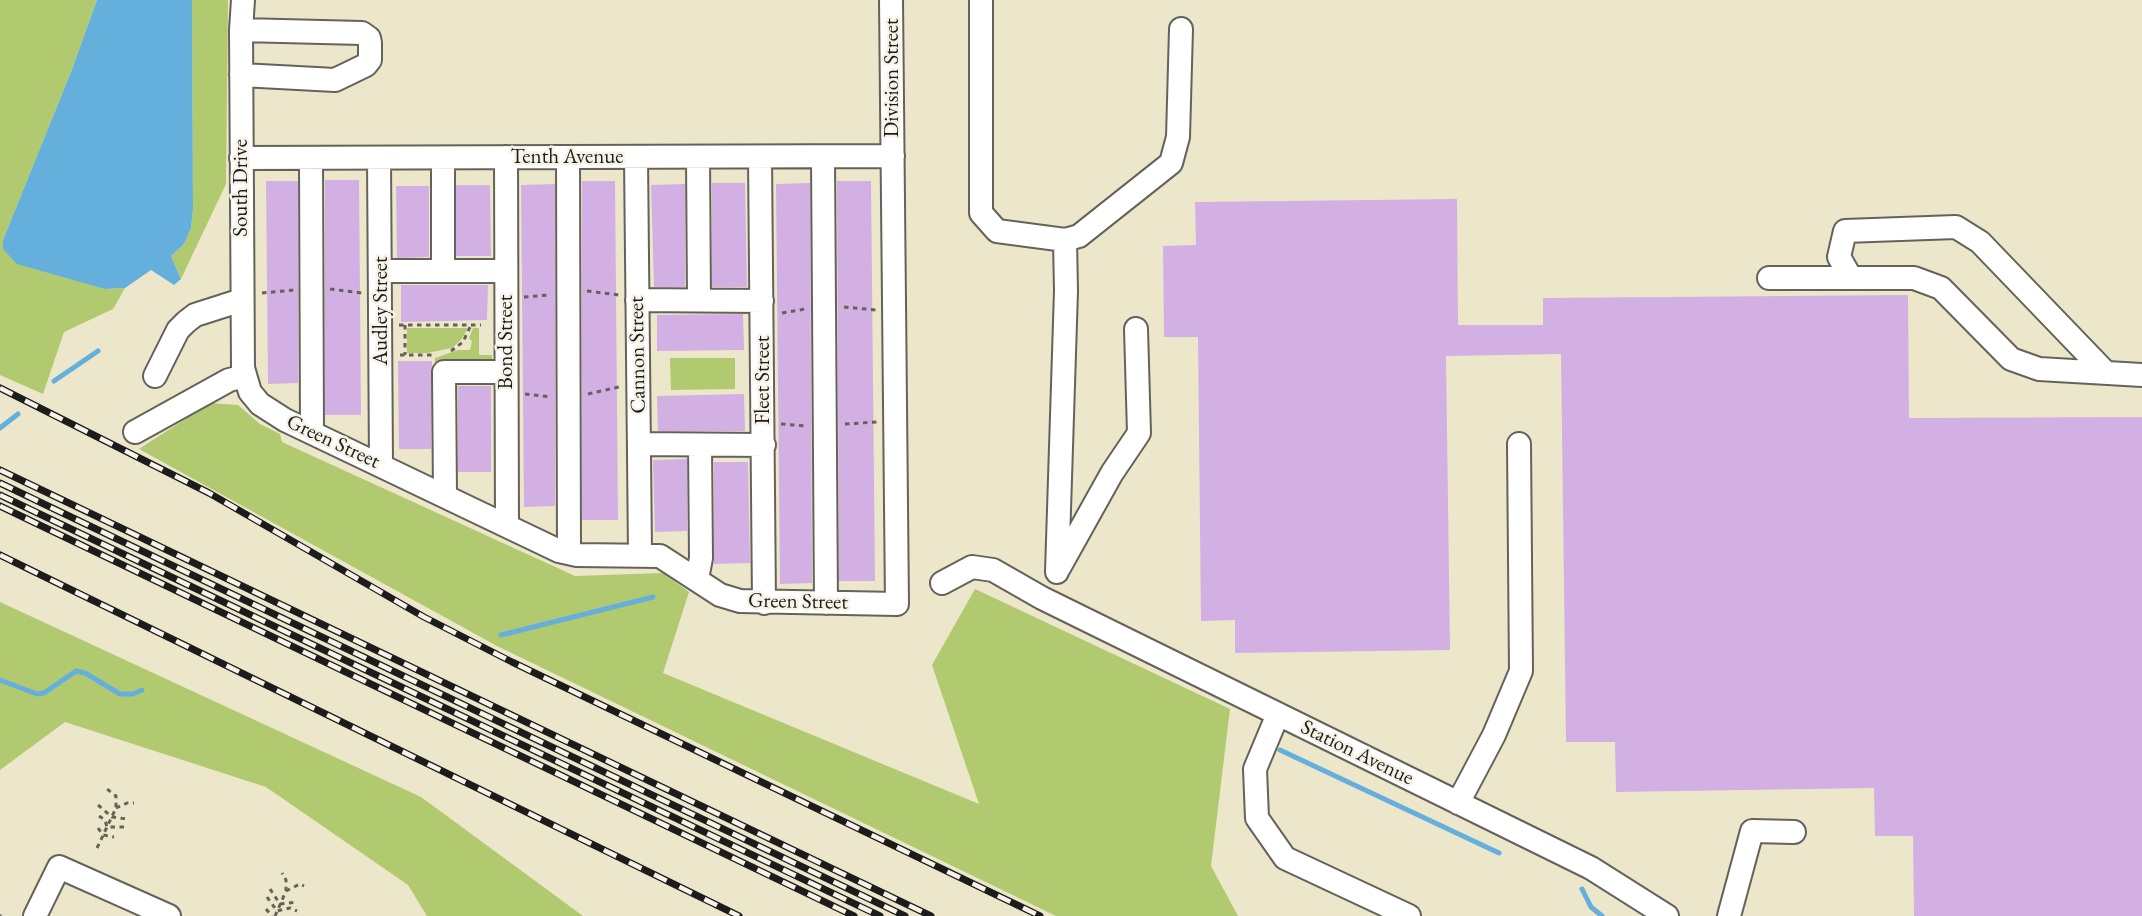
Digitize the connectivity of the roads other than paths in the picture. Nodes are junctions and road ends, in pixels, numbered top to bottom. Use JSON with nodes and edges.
{"nodes":[{"id":1,"x":243,"y":0,"type":"edge"},
{"id":2,"x":891,"y":0,"type":"edge"},
{"id":3,"x":981,"y":0,"type":"edge"},
{"id":4,"x":1181,"y":29,"type":"dead end"},
{"id":5,"x":241,"y":30,"type":"junction"},
{"id":6,"x":241,"y":75,"type":"junction"},
{"id":7,"x":823,"y":156,"type":"junction"},
{"id":8,"x":893,"y":156,"type":"junction"},
{"id":9,"x":506,"y":157,"type":"junction"},
{"id":10,"x":568,"y":157,"type":"junction"},
{"id":11,"x":636,"y":157,"type":"junction"},
{"id":12,"x":698,"y":157,"type":"junction"},
{"id":13,"x":760,"y":157,"type":"junction"},
{"id":14,"x":241,"y":158,"type":"junction"},
{"id":15,"x":311,"y":158,"type":"junction"},
{"id":16,"x":379,"y":158,"type":"junction"},
{"id":17,"x":442,"y":158,"type":"junction"},
{"id":18,"x":1065,"y":240,"type":"junction"},
{"id":19,"x":506,"y":271,"type":"junction"},
{"id":20,"x":380,"y":272,"type":"junction"},
{"id":21,"x":443,"y":272,"type":"junction"},
{"id":22,"x":1769,"y":278,"type":"dead end"},
{"id":23,"x":1851,"y":278,"type":"junction"},
{"id":24,"x":252,"y":297,"type":"junction"},
{"id":25,"x":629,"y":298,"type":"junction"},
{"id":26,"x":699,"y":300,"type":"junction"},
{"id":27,"x":768,"y":307,"type":"junction"},
{"id":28,"x":1136,"y":329,"type":"dead end"},
{"id":29,"x":506,"y":372,"type":"junction"},
{"id":30,"x":2106,"y":373,"type":"junction"},
{"id":31,"x":244,"y":375,"type":"junction"},
{"id":32,"x":2142,"y":375,"type":"edge"},
{"id":33,"x":155,"y":376,"type":"dead end"},
{"id":34,"x":135,"y":432,"type":"dead end"},
{"id":35,"x":312,"y":433,"type":"junction"},
{"id":36,"x":639,"y":444,"type":"junction"},
{"id":37,"x":1519,"y":444,"type":"dead end"},
{"id":38,"x":700,"y":445,"type":"junction"},
{"id":39,"x":764,"y":445,"type":"junction"},
{"id":40,"x":381,"y":465,"type":"junction"},
{"id":41,"x":444,"y":495,"type":"junction"},
{"id":42,"x":507,"y":526,"type":"junction"},
{"id":43,"x":569,"y":553,"type":"junction"},
{"id":44,"x":640,"y":554,"type":"junction"},
{"id":45,"x":1057,"y":572,"type":"junction"},
{"id":46,"x":697,"y":579,"type":"junction"},
{"id":47,"x":942,"y":583,"type":"dead end"},
{"id":48,"x":1042,"y":598,"type":"junction"},
{"id":49,"x":764,"y":603,"type":"junction"},
{"id":50,"x":826,"y":603,"type":"junction"},
{"id":51,"x":1278,"y":714,"type":"junction"},
{"id":52,"x":1458,"y":803,"type":"junction"},
{"id":53,"x":1794,"y":832,"type":"dead end"},
{"id":54,"x":35,"y":916,"type":"edge"},
{"id":55,"x":169,"y":916,"type":"edge"},
{"id":56,"x":1409,"y":916,"type":"edge"},
{"id":57,"x":1667,"y":916,"type":"edge"},
{"id":58,"x":1729,"y":916,"type":"edge"}],
"edges":[{"from":1,"to":5,"type":"street","name":"South Drive"},
{"from":2,"to":8,"type":"street","name":"Division Street"},
{"from":3,"to":18,"type":"street"},
{"from":4,"to":18,"type":"street"},
{"from":5,"to":6,"type":"street","name":"South Drive"},
{"from":5,"to":6,"type":"street"},
{"from":6,"to":14,"type":"street","name":"South Drive"},
{"from":7,"to":8,"type":"street","name":"Tenth Avenue"},
{"from":7,"to":13,"type":"street","name":"Tenth Avenue"},
{"from":7,"to":50,"type":"street"},
{"from":8,"to":50,"type":"street","name":"Green Street"},
{"from":9,"to":10,"type":"street","name":"Tenth Avenue"},
{"from":9,"to":17,"type":"street","name":"Tenth Avenue"},
{"from":9,"to":19,"type":"street","name":"Bond Street"},
{"from":10,"to":11,"type":"street","name":"Tenth Avenue"},
{"from":10,"to":43,"type":"street"},
{"from":11,"to":12,"type":"street","name":"Tenth Avenue"},
{"from":11,"to":25,"type":"street","name":"Cannon Street"},
{"from":12,"to":13,"type":"street","name":"Tenth Avenue"},
{"from":12,"to":26,"type":"street"},
{"from":13,"to":27,"type":"street","name":"Fleet Street"},
{"from":14,"to":15,"type":"street","name":"Tenth Avenue"},
{"from":14,"to":24,"type":"street","name":"South Drive"},
{"from":15,"to":16,"type":"street","name":"Tenth Avenue"},
{"from":15,"to":35,"type":"street"},
{"from":16,"to":17,"type":"street","name":"Tenth Avenue"},
{"from":16,"to":20,"type":"street","name":"Audley Street"},
{"from":17,"to":21,"type":"street"},
{"from":18,"to":45,"type":"street"},
{"from":19,"to":21,"type":"street"},
{"from":19,"to":29,"type":"street","name":"Bond Street"},
{"from":20,"to":21,"type":"street"},
{"from":20,"to":40,"type":"street","name":"Audley Street"},
{"from":22,"to":23,"type":"street"},
{"from":23,"to":30,"type":"street"},
{"from":23,"to":30,"type":"street"},
{"from":24,"to":31,"type":"street","name":"South Drive"},
{"from":24,"to":33,"type":"street"},
{"from":25,"to":26,"type":"street"},
{"from":25,"to":36,"type":"street","name":"Cannon Street"},
{"from":26,"to":27,"type":"street"},
{"from":27,"to":39,"type":"street","name":"Fleet Street"},
{"from":28,"to":45,"type":"street"},
{"from":29,"to":41,"type":"street"},
{"from":29,"to":42,"type":"street","name":"Bond Street"},
{"from":30,"to":32,"type":"street"},
{"from":31,"to":34,"type":"street"},
{"from":31,"to":35,"type":"street","name":"Green Street"},
{"from":35,"to":40,"type":"street","name":"Green Street"},
{"from":36,"to":38,"type":"street"},
{"from":36,"to":44,"type":"street","name":"Cannon Street"},
{"from":37,"to":52,"type":"street"},
{"from":38,"to":39,"type":"street"},
{"from":38,"to":46,"type":"street"},
{"from":39,"to":49,"type":"street","name":"Fleet Street"},
{"from":40,"to":41,"type":"street","name":"Green Street"},
{"from":41,"to":42,"type":"street","name":"Green Street"},
{"from":42,"to":43,"type":"street","name":"Green Street"},
{"from":43,"to":44,"type":"street","name":"Green Street"},
{"from":44,"to":46,"type":"street","name":"Green Street"},
{"from":45,"to":48,"type":"street"},
{"from":46,"to":49,"type":"street","name":"Green Street"},
{"from":47,"to":48,"type":"street","name":"Station Avenue"},
{"from":48,"to":51,"type":"street","name":"Station Avenue"},
{"from":49,"to":50,"type":"street","name":"Green Street"},
{"from":51,"to":52,"type":"street","name":"Station Avenue"},
{"from":51,"to":56,"type":"street"},
{"from":52,"to":57,"type":"street","name":"Station Avenue"},
{"from":53,"to":58,"type":"street"},
{"from":54,"to":55,"type":"street"}]}
